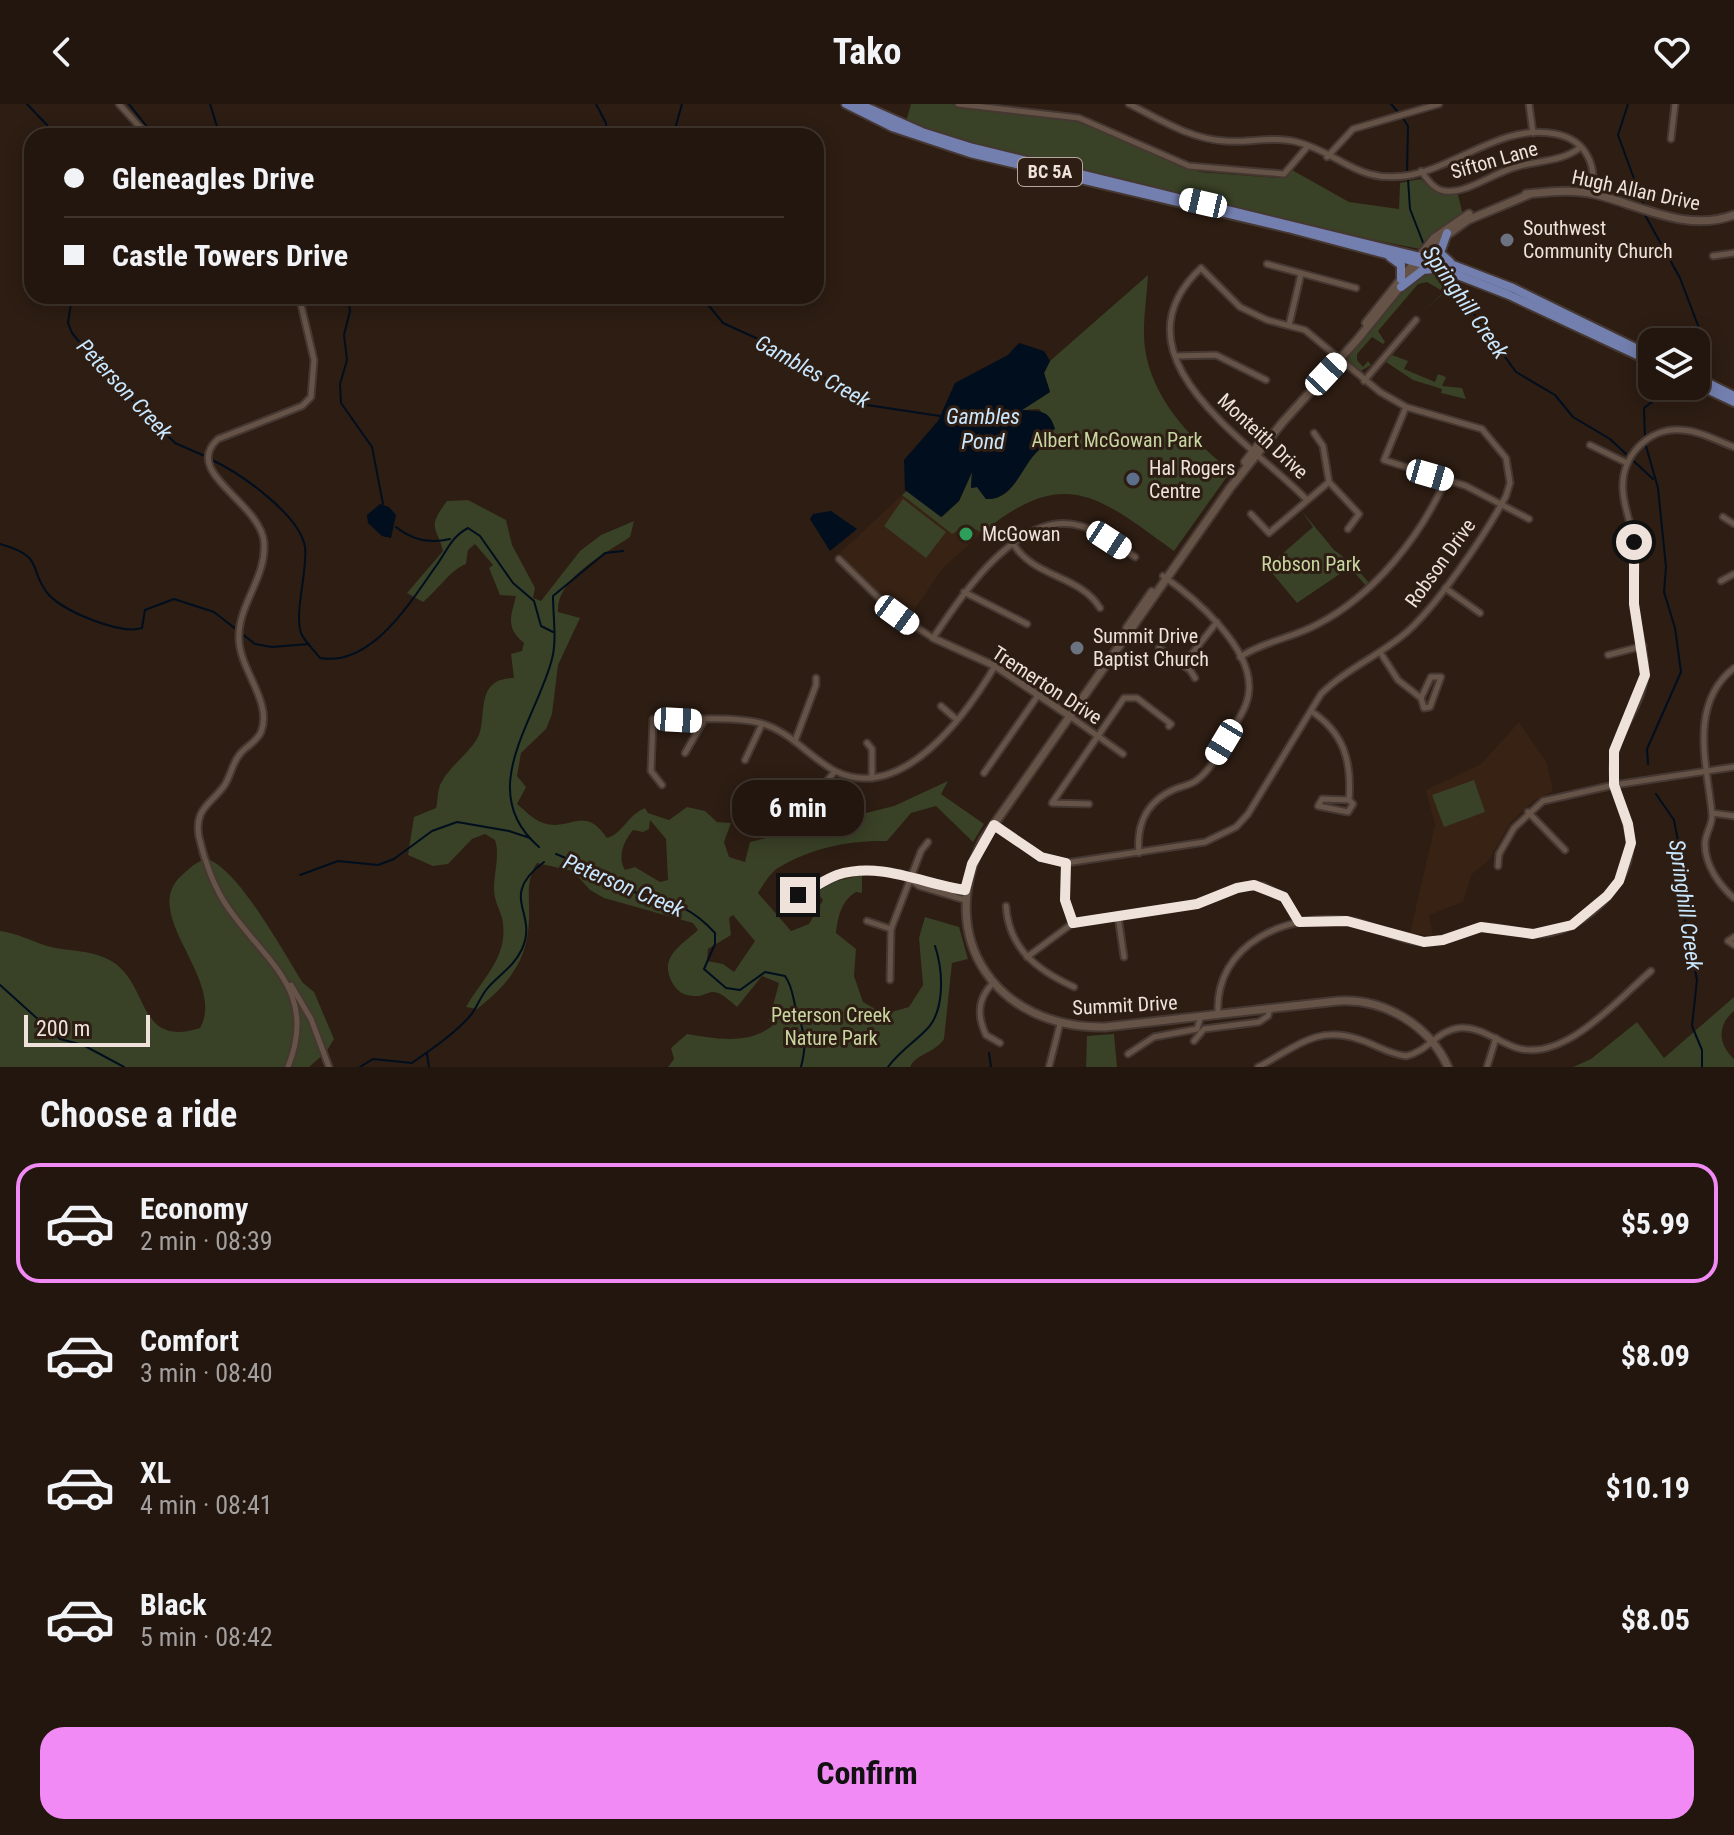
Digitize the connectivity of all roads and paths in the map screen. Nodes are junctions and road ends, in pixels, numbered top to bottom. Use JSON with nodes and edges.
{"nodes":[{"id":1,"x":119,"y":104,"type":"edge"},
{"id":2,"x":846,"y":104,"type":"edge"},
{"id":3,"x":859,"y":104,"type":"edge"},
{"id":4,"x":958,"y":104,"type":"edge"},
{"id":5,"x":1129,"y":104,"type":"edge"},
{"id":6,"x":1439,"y":104,"type":"edge"},
{"id":7,"x":1529,"y":104,"type":"edge"},
{"id":8,"x":1675,"y":104,"type":"edge"},
{"id":9,"x":141,"y":128,"type":"edge"},
{"id":10,"x":1533,"y":133,"type":"junction"},
{"id":11,"x":1671,"y":139,"type":"dead end"},
{"id":12,"x":1308,"y":146,"type":"junction"},
{"id":13,"x":1581,"y":147,"type":"junction"},
{"id":14,"x":1327,"y":157,"type":"junction"},
{"id":15,"x":1421,"y":171,"type":"junction"},
{"id":16,"x":1591,"y":193,"type":"junction"},
{"id":17,"x":1530,"y":194,"type":"junction"},
{"id":18,"x":1734,"y":215,"type":"edge"},
{"id":19,"x":1447,"y":233,"type":"junction"},
{"id":20,"x":1382,"y":253,"type":"junction"},
{"id":21,"x":1734,"y":253,"type":"edge"},
{"id":22,"x":1713,"y":256,"type":"dead end"},
{"id":23,"x":1420,"y":258,"type":"junction"},
{"id":24,"x":1267,"y":264,"type":"dead end"},
{"id":25,"x":1453,"y":265,"type":"junction"},
{"id":26,"x":1201,"y":268,"type":"joint"},
{"id":27,"x":1442,"y":269,"type":"junction"},
{"id":28,"x":1301,"y":274,"type":"junction"},
{"id":29,"x":1401,"y":283,"type":"junction"},
{"id":30,"x":1356,"y":288,"type":"dead end"},
{"id":31,"x":301,"y":304,"type":"edge"},
{"id":32,"x":1416,"y":320,"type":"dead end"},
{"id":33,"x":1289,"y":325,"type":"junction"},
{"id":34,"x":1638,"y":349,"type":"edge"},
{"id":35,"x":1638,"y":355,"type":"edge"},
{"id":36,"x":1176,"y":356,"type":"junction"},
{"id":37,"x":1338,"y":358,"type":"junction"},
{"id":38,"x":1266,"y":380,"type":"dead end"},
{"id":39,"x":1364,"y":381,"type":"junction"},
{"id":40,"x":1710,"y":384,"type":"edge"},
{"id":41,"x":1710,"y":391,"type":"edge"},
{"id":42,"x":1734,"y":396,"type":"edge"},
{"id":43,"x":1734,"y":402,"type":"edge"},
{"id":44,"x":1406,"y":407,"type":"junction"},
{"id":45,"x":1314,"y":433,"type":"dead end"},
{"id":46,"x":1590,"y":445,"type":"dead end"},
{"id":47,"x":1734,"y":447,"type":"edge"},
{"id":48,"x":1255,"y":453,"type":"junction"},
{"id":49,"x":1627,"y":463,"type":"junction"},
{"id":50,"x":1446,"y":479,"type":"junction"},
{"id":51,"x":1329,"y":482,"type":"junction"},
{"id":52,"x":1307,"y":500,"type":"junction"},
{"id":53,"x":1502,"y":504,"type":"junction"},
{"id":54,"x":1251,"y":514,"type":"dead end"},
{"id":55,"x":1723,"y":517,"type":"dead end"},
{"id":56,"x":1529,"y":519,"type":"dead end"},
{"id":57,"x":1734,"y":524,"type":"edge"},
{"id":58,"x":1348,"y":529,"type":"dead end"},
{"id":59,"x":1014,"y":545,"type":"junction"},
{"id":60,"x":1135,"y":557,"type":"dead end"},
{"id":61,"x":839,"y":559,"type":"dead end"},
{"id":62,"x":1734,"y":574,"type":"edge"},
{"id":63,"x":1165,"y":578,"type":"junction"},
{"id":64,"x":1721,"y":581,"type":"dead end"},
{"id":65,"x":1445,"y":588,"type":"junction"},
{"id":66,"x":964,"y":592,"type":"junction"},
{"id":67,"x":1100,"y":608,"type":"dead end"},
{"id":68,"x":1480,"y":613,"type":"dead end"},
{"id":69,"x":1217,"y":622,"type":"junction"},
{"id":70,"x":1027,"y":624,"type":"dead end"},
{"id":71,"x":933,"y":638,"type":"junction"},
{"id":72,"x":1643,"y":646,"type":"junction"},
{"id":73,"x":1159,"y":648,"type":"dead end"},
{"id":74,"x":1380,"y":652,"type":"junction"},
{"id":75,"x":1608,"y":655,"type":"dead end"},
{"id":76,"x":1240,"y":657,"type":"junction"},
{"id":77,"x":1183,"y":665,"type":"junction"},
{"id":78,"x":995,"y":666,"type":"junction"},
{"id":79,"x":1734,"y":668,"type":"edge"},
{"id":80,"x":816,"y":678,"type":"dead end"},
{"id":81,"x":1195,"y":678,"type":"dead end"},
{"id":82,"x":1039,"y":694,"type":"junction"},
{"id":83,"x":1421,"y":698,"type":"junction"},
{"id":84,"x":941,"y":706,"type":"dead end"},
{"id":85,"x":1311,"y":711,"type":"junction"},
{"id":86,"x":1069,"y":716,"type":"junction"},
{"id":87,"x":956,"y":719,"type":"junction"},
{"id":88,"x":703,"y":722,"type":"junction"},
{"id":89,"x":762,"y":724,"type":"junction"},
{"id":90,"x":1169,"y":726,"type":"dead end"},
{"id":91,"x":1098,"y":736,"type":"junction"},
{"id":92,"x":795,"y":741,"type":"junction"},
{"id":93,"x":867,"y":743,"type":"dead end"},
{"id":94,"x":685,"y":753,"type":"dead end"},
{"id":95,"x":1123,"y":754,"type":"dead end"},
{"id":96,"x":745,"y":760,"type":"dead end"},
{"id":97,"x":1734,"y":767,"type":"edge"},
{"id":98,"x":1708,"y":770,"type":"junction"},
{"id":99,"x":835,"y":771,"type":"junction"},
{"id":100,"x":984,"y":773,"type":"dead end"},
{"id":101,"x":872,"y":778,"type":"junction"},
{"id":102,"x":662,"y":785,"type":"dead end"},
{"id":103,"x":1614,"y":785,"type":"junction"},
{"id":104,"x":1349,"y":800,"type":"junction"},
{"id":105,"x":1089,"y":804,"type":"dead end"},
{"id":106,"x":1528,"y":812,"type":"junction"},
{"id":107,"x":1712,"y":813,"type":"junction"},
{"id":108,"x":1734,"y":816,"type":"edge"},
{"id":109,"x":740,"y":817,"type":"dead end"},
{"id":110,"x":994,"y":825,"type":"junction"},
{"id":111,"x":928,"y":842,"type":"dead end"},
{"id":112,"x":1565,"y":850,"type":"dead end"},
{"id":113,"x":1139,"y":853,"type":"junction"},
{"id":114,"x":1066,"y":863,"type":"junction"},
{"id":115,"x":1498,"y":866,"type":"dead end"},
{"id":116,"x":910,"y":879,"type":"junction"},
{"id":117,"x":965,"y":890,"type":"junction"},
{"id":118,"x":798,"y":895,"type":"dead end"},
{"id":119,"x":1734,"y":898,"type":"edge"},
{"id":120,"x":965,"y":900,"type":"junction"},
{"id":121,"x":1006,"y":906,"type":"dead end"},
{"id":122,"x":1118,"y":916,"type":"junction"},
{"id":123,"x":867,"y":921,"type":"dead end"},
{"id":124,"x":1299,"y":922,"type":"junction"},
{"id":125,"x":1073,"y":923,"type":"junction"},
{"id":126,"x":891,"y":929,"type":"junction"},
{"id":127,"x":1734,"y":937,"type":"edge"},
{"id":128,"x":1734,"y":945,"type":"edge"},
{"id":129,"x":1027,"y":957,"type":"junction"},
{"id":130,"x":1124,"y":957,"type":"dead end"},
{"id":131,"x":1651,"y":971,"type":"dead end"},
{"id":132,"x":890,"y":980,"type":"dead end"},
{"id":133,"x":993,"y":983,"type":"junction"},
{"id":134,"x":290,"y":984,"type":"junction"},
{"id":135,"x":1074,"y":987,"type":"dead end"},
{"id":136,"x":1270,"y":1008,"type":"junction"},
{"id":137,"x":1218,"y":1014,"type":"junction"},
{"id":138,"x":1201,"y":1016,"type":"junction"},
{"id":139,"x":1060,"y":1024,"type":"junction"},
{"id":140,"x":1496,"y":1038,"type":"junction"},
{"id":141,"x":1194,"y":1041,"type":"dead end"},
{"id":142,"x":1433,"y":1042,"type":"junction"},
{"id":143,"x":1000,"y":1043,"type":"dead end"},
{"id":144,"x":1128,"y":1054,"type":"dead end"},
{"id":145,"x":288,"y":1067,"type":"edge"},
{"id":146,"x":329,"y":1067,"type":"edge"},
{"id":147,"x":1049,"y":1067,"type":"edge"},
{"id":148,"x":1258,"y":1067,"type":"edge"},
{"id":149,"x":1448,"y":1067,"type":"edge"},
{"id":150,"x":1487,"y":1067,"type":"edge"}],
"edges":[{"from":1,"to":9,"type":"street"},
{"from":2,"to":20,"type":"main road","number":"BC 5A"},
{"from":3,"to":23,"type":"main road","number":"BC 5A"},
{"from":4,"to":12,"type":"street"},
{"from":5,"to":12,"type":"street"},
{"from":6,"to":14,"type":"street"},
{"from":7,"to":10,"type":"street"},
{"from":8,"to":11,"type":"street"},
{"from":10,"to":13,"type":"street"},
{"from":10,"to":15,"type":"street"},
{"from":12,"to":14,"type":"street"},
{"from":13,"to":15,"type":"street","name":"Sifton Lane"},
{"from":13,"to":16,"type":"street"},
{"from":14,"to":15,"type":"street"},
{"from":16,"to":17,"type":"main road","name":"Hugh Allan Drive"},
{"from":16,"to":18,"type":"main road","name":"Hugh Allan Drive"},
{"from":17,"to":19,"type":"main road","name":"Hugh Allan Drive"},
{"from":17,"to":23,"type":"main road","name":"Hugh Allan Drive"},
{"from":19,"to":23,"type":"main road","name":"Hugh Allan Drive"},
{"from":19,"to":25,"type":"main road"},
{"from":20,"to":23,"type":"main road","number":"BC 5A"},
{"from":20,"to":29,"type":"main road"},
{"from":21,"to":22,"type":"street"},
{"from":23,"to":25,"type":"main road","number":"BC 5A"},
{"from":23,"to":27,"type":"main road","number":"BC 5A"},
{"from":23,"to":29,"type":"main road","name":"Summit Drive"},
{"from":24,"to":28,"type":"street"},
{"from":25,"to":34,"type":"main road","number":"BC 5A"},
{"from":26,"to":33,"type":"street","name":"Robson Drive"},
{"from":26,"to":36,"type":"street","name":"Monteith Drive"},
{"from":27,"to":29,"type":"main road"},
{"from":27,"to":35,"type":"main road","number":"BC 5A"},
{"from":28,"to":30,"type":"street"},
{"from":28,"to":33,"type":"street"},
{"from":29,"to":37,"type":"main road","name":"Summit Drive"},
{"from":31,"to":134,"type":"street"},
{"from":32,"to":39,"type":"street"},
{"from":33,"to":37,"type":"street","name":"Robson Drive"},
{"from":36,"to":38,"type":"street"},
{"from":36,"to":48,"type":"street","name":"Monteith Drive"},
{"from":37,"to":39,"type":"street","name":"Robson Drive"},
{"from":37,"to":48,"type":"main road","name":"Summit Drive"},
{"from":39,"to":44,"type":"street","name":"Robson Drive"},
{"from":40,"to":42,"type":"main road"},
{"from":41,"to":43,"type":"main road"},
{"from":44,"to":50,"type":"street"},
{"from":44,"to":53,"type":"street","name":"Robson Drive"},
{"from":45,"to":51,"type":"street"},
{"from":46,"to":49,"type":"street"},
{"from":47,"to":49,"type":"street"},
{"from":48,"to":52,"type":"street","name":"Monteith Drive"},
{"from":48,"to":63,"type":"main road","name":"Summit Drive"},
{"from":49,"to":72,"type":"street"},
{"from":50,"to":53,"type":"street"},
{"from":50,"to":76,"type":"street"},
{"from":51,"to":52,"type":"street"},
{"from":51,"to":58,"type":"street"},
{"from":52,"to":54,"type":"street"},
{"from":53,"to":56,"type":"street"},
{"from":53,"to":65,"type":"street","name":"Robson Drive"},
{"from":55,"to":57,"type":"street"},
{"from":59,"to":60,"type":"street"},
{"from":59,"to":66,"type":"street"},
{"from":59,"to":67,"type":"street"},
{"from":61,"to":71,"type":"street","name":"Tremerton Drive"},
{"from":62,"to":64,"type":"street"},
{"from":63,"to":69,"type":"street"},
{"from":63,"to":86,"type":"main road","name":"Summit Drive"},
{"from":65,"to":68,"type":"street"},
{"from":65,"to":74,"type":"street","name":"Robson Drive"},
{"from":66,"to":70,"type":"street"},
{"from":66,"to":71,"type":"street"},
{"from":69,"to":76,"type":"street"},
{"from":69,"to":77,"type":"street"},
{"from":71,"to":78,"type":"street","name":"Tremerton Drive"},
{"from":72,"to":75,"type":"street"},
{"from":72,"to":103,"type":"street"},
{"from":73,"to":77,"type":"street"},
{"from":74,"to":83,"type":"street"},
{"from":74,"to":85,"type":"street","name":"Robson Drive"},
{"from":76,"to":113,"type":"street"},
{"from":77,"to":81,"type":"street"},
{"from":78,"to":82,"type":"street","name":"Tremerton Drive"},
{"from":78,"to":87,"type":"street"},
{"from":79,"to":98,"type":"street"},
{"from":80,"to":92,"type":"street"},
{"from":82,"to":86,"type":"street","name":"Tremerton Drive"},
{"from":82,"to":100,"type":"street"},
{"from":83,"to":83,"type":"street"},
{"from":84,"to":87,"type":"street"},
{"from":85,"to":104,"type":"street"},
{"from":85,"to":113,"type":"street","name":"Robson Drive"},
{"from":86,"to":91,"type":"street","name":"Tremerton Drive"},
{"from":86,"to":110,"type":"main road","name":"Summit Drive"},
{"from":87,"to":101,"type":"street"},
{"from":88,"to":89,"type":"street"},
{"from":88,"to":94,"type":"street"},
{"from":88,"to":102,"type":"street"},
{"from":89,"to":92,"type":"street"},
{"from":89,"to":96,"type":"street"},
{"from":90,"to":91,"type":"street"},
{"from":91,"to":95,"type":"street","name":"Tremerton Drive"},
{"from":91,"to":105,"type":"street"},
{"from":92,"to":99,"type":"street"},
{"from":93,"to":101,"type":"street"},
{"from":97,"to":98,"type":"street"},
{"from":98,"to":103,"type":"street"},
{"from":98,"to":107,"type":"street"},
{"from":99,"to":101,"type":"street"},
{"from":99,"to":109,"type":"street"},
{"from":103,"to":106,"type":"street"},
{"from":103,"to":124,"type":"street"},
{"from":104,"to":104,"type":"street"},
{"from":106,"to":112,"type":"street"},
{"from":106,"to":115,"type":"street"},
{"from":107,"to":108,"type":"street"},
{"from":107,"to":119,"type":"street"},
{"from":110,"to":114,"type":"street","name":"Robson Drive"},
{"from":110,"to":117,"type":"main road","name":"Summit Drive"},
{"from":111,"to":116,"type":"street"},
{"from":113,"to":114,"type":"street","name":"Robson Drive"},
{"from":114,"to":125,"type":"street"},
{"from":116,"to":117,"type":"street"},
{"from":116,"to":118,"type":"street"},
{"from":116,"to":120,"type":"street"},
{"from":116,"to":126,"type":"street"},
{"from":117,"to":120,"type":"main road","name":"Summit Drive"},
{"from":120,"to":133,"type":"main road","name":"Summit Drive"},
{"from":121,"to":129,"type":"street"},
{"from":122,"to":124,"type":"street"},
{"from":122,"to":125,"type":"street"},
{"from":122,"to":130,"type":"street"},
{"from":123,"to":126,"type":"street"},
{"from":124,"to":137,"type":"street"},
{"from":125,"to":129,"type":"street"},
{"from":126,"to":132,"type":"street"},
{"from":127,"to":128,"type":"street"},
{"from":129,"to":135,"type":"street"},
{"from":131,"to":140,"type":"street"},
{"from":133,"to":139,"type":"main road","name":"Summit Drive"},
{"from":133,"to":143,"type":"street"},
{"from":134,"to":145,"type":"street"},
{"from":134,"to":146,"type":"street"},
{"from":136,"to":137,"type":"main road","name":"Summit Drive"},
{"from":136,"to":141,"type":"street"},
{"from":136,"to":142,"type":"main road","name":"Summit Drive"},
{"from":137,"to":138,"type":"main road","name":"Summit Drive"},
{"from":138,"to":139,"type":"main road","name":"Summit Drive"},
{"from":138,"to":144,"type":"street"},
{"from":139,"to":147,"type":"street"},
{"from":140,"to":142,"type":"street"},
{"from":140,"to":150,"type":"street"},
{"from":142,"to":148,"type":"street"},
{"from":142,"to":149,"type":"main road","name":"Summit Drive"}]}
